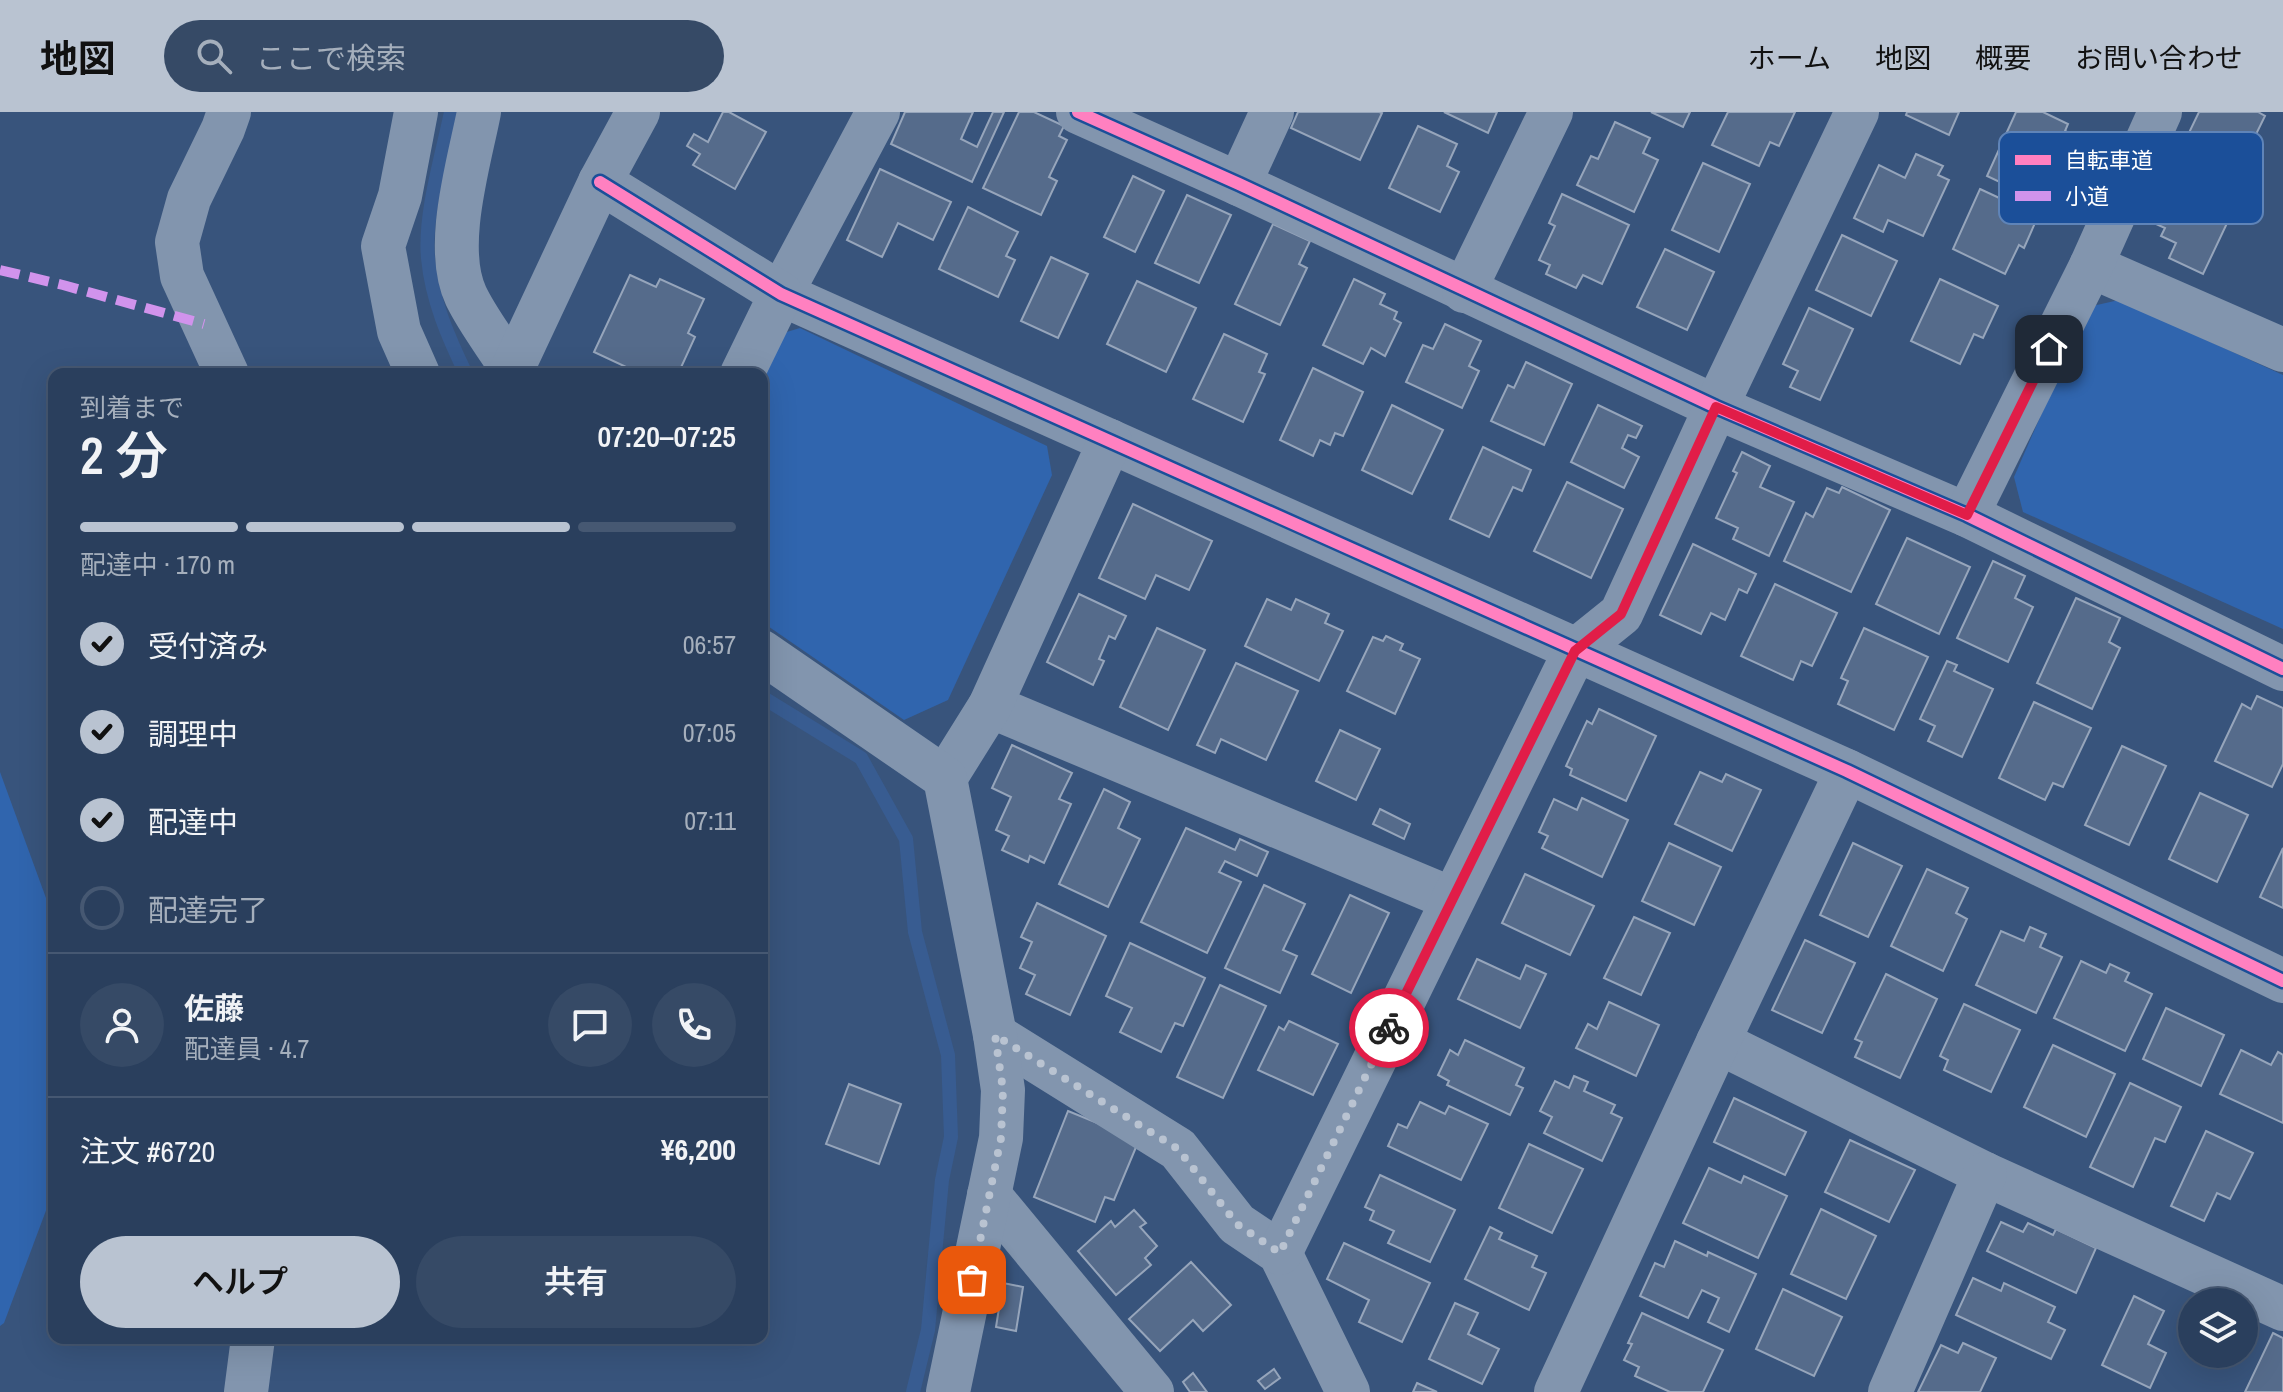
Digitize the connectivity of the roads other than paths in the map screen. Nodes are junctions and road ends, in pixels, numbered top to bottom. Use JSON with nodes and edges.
{"nodes":[{"id":1,"x":229,"y":112,"type":"edge"},
{"id":2,"x":416,"y":112,"type":"edge"},
{"id":3,"x":479,"y":112,"type":"edge"},
{"id":4,"x":638,"y":112,"type":"edge"},
{"id":5,"x":878,"y":112,"type":"edge"},
{"id":6,"x":1078,"y":112,"type":"edge"},
{"id":7,"x":1272,"y":112,"type":"edge"},
{"id":8,"x":1551,"y":112,"type":"edge"},
{"id":9,"x":1857,"y":112,"type":"edge"},
{"id":10,"x":2160,"y":112,"type":"edge"},
{"id":11,"x":2151,"y":132,"type":"edge"},
{"id":12,"x":600,"y":182,"type":"junction"},
{"id":13,"x":1239,"y":184,"type":"junction"},
{"id":14,"x":2110,"y":224,"type":"edge"},
{"id":15,"x":2091,"y":266,"type":"junction"},
{"id":16,"x":1464,"y":291,"type":"junction"},
{"id":17,"x":781,"y":294,"type":"junction"},
{"id":18,"x":2283,"y":350,"type":"edge"},
{"id":19,"x":224,"y":368,"type":"edge"},
{"id":20,"x":415,"y":368,"type":"edge"},
{"id":21,"x":509,"y":368,"type":"edge"},
{"id":22,"x":513,"y":368,"type":"edge"},
{"id":23,"x":745,"y":368,"type":"edge"},
{"id":24,"x":1716,"y":407,"type":"junction"},
{"id":25,"x":1110,"y":441,"type":"junction"},
{"id":26,"x":1967,"y":515,"type":"junction"},
{"id":27,"x":1575,"y":651,"type":"junction"},
{"id":28,"x":768,"y":656,"type":"edge"},
{"id":29,"x":2283,"y":669,"type":"edge"},
{"id":30,"x":990,"y":706,"type":"junction"},
{"id":31,"x":1847,"y":771,"type":"junction"},
{"id":32,"x":945,"y":778,"type":"junction"},
{"id":33,"x":1452,"y":899,"type":"junction"},
{"id":34,"x":2283,"y":981,"type":"edge"},
{"id":35,"x":995,"y":1035,"type":"junction"},
{"id":36,"x":1718,"y":1042,"type":"junction"},
{"id":37,"x":1985,"y":1174,"type":"junction"},
{"id":38,"x":989,"y":1195,"type":"junction"},
{"id":39,"x":1280,"y":1253,"type":"junction"},
{"id":40,"x":2283,"y":1309,"type":"edge"},
{"id":41,"x":252,"y":1344,"type":"edge"},
{"id":42,"x":246,"y":1392,"type":"edge"},
{"id":43,"x":948,"y":1392,"type":"edge"},
{"id":44,"x":1152,"y":1392,"type":"edge"},
{"id":45,"x":1348,"y":1392,"type":"edge"},
{"id":46,"x":1556,"y":1392,"type":"edge"},
{"id":47,"x":1890,"y":1392,"type":"edge"}],
"edges":[{"from":1,"to":19,"type":"street"},
{"from":2,"to":20,"type":"street"},
{"from":3,"to":21,"type":"street"},
{"from":4,"to":12,"type":"street"},
{"from":5,"to":17,"type":"street"},
{"from":6,"to":13,"type":"street"},
{"from":7,"to":13,"type":"street"},
{"from":8,"to":16,"type":"street"},
{"from":9,"to":24,"type":"street"},
{"from":10,"to":11,"type":"street"},
{"from":12,"to":17,"type":"street"},
{"from":12,"to":22,"type":"street"},
{"from":13,"to":16,"type":"street"},
{"from":14,"to":15,"type":"street"},
{"from":15,"to":18,"type":"street"},
{"from":15,"to":26,"type":"street"},
{"from":16,"to":24,"type":"street"},
{"from":17,"to":23,"type":"street"},
{"from":17,"to":25,"type":"street"},
{"from":24,"to":26,"type":"street"},
{"from":24,"to":27,"type":"street"},
{"from":25,"to":27,"type":"street"},
{"from":25,"to":30,"type":"street"},
{"from":26,"to":29,"type":"street"},
{"from":27,"to":31,"type":"street"},
{"from":27,"to":33,"type":"street"},
{"from":28,"to":32,"type":"street"},
{"from":30,"to":32,"type":"street"},
{"from":30,"to":33,"type":"street"},
{"from":31,"to":34,"type":"street"},
{"from":31,"to":36,"type":"street"},
{"from":32,"to":35,"type":"street"},
{"from":33,"to":39,"type":"street"},
{"from":35,"to":38,"type":"street"},
{"from":35,"to":39,"type":"street"},
{"from":36,"to":37,"type":"street"},
{"from":36,"to":46,"type":"street"},
{"from":37,"to":40,"type":"street"},
{"from":37,"to":47,"type":"street"},
{"from":38,"to":43,"type":"street"},
{"from":38,"to":44,"type":"street"},
{"from":39,"to":45,"type":"street"},
{"from":41,"to":42,"type":"street"}]}
